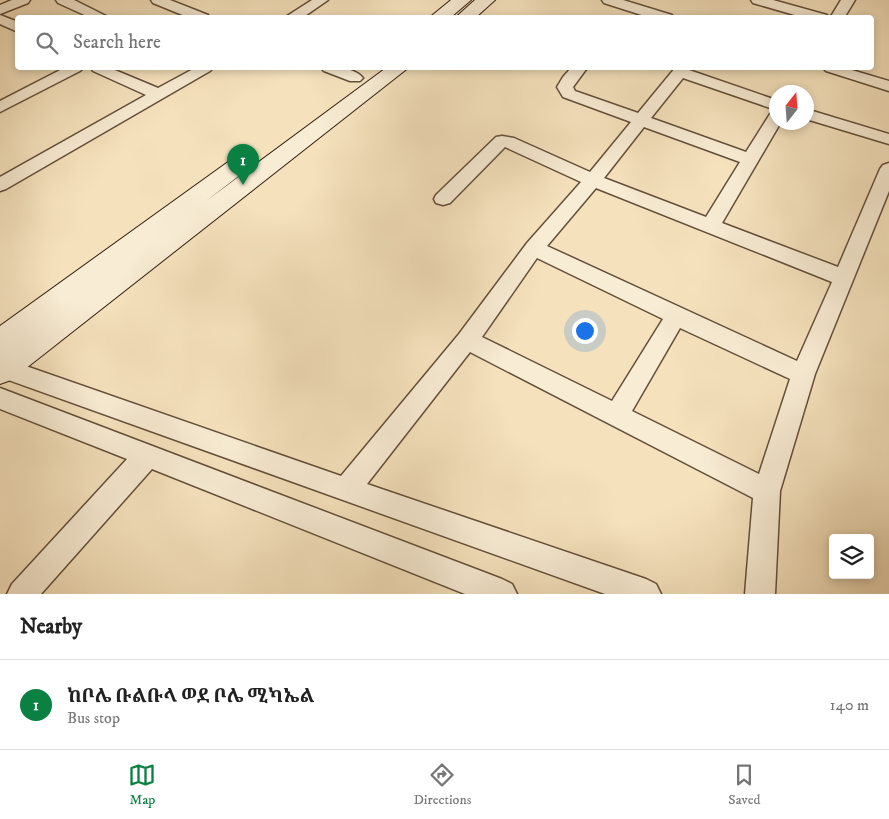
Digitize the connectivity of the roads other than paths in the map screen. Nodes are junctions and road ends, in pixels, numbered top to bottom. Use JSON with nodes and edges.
{"nodes":[{"id":1,"x":23,"y":0,"type":"edge"},
{"id":2,"x":63,"y":0,"type":"edge"},
{"id":3,"x":158,"y":0,"type":"edge"},
{"id":4,"x":462,"y":0,"type":"edge"},
{"id":5,"x":486,"y":0,"type":"edge"},
{"id":6,"x":609,"y":0,"type":"edge"},
{"id":7,"x":758,"y":0,"type":"edge"},
{"id":8,"x":848,"y":0,"type":"edge"},
{"id":9,"x":311,"y":2,"type":"edge"},
{"id":10,"x":632,"y":8,"type":"edge"},
{"id":11,"x":0,"y":10,"type":"edge"},
{"id":12,"x":93,"y":15,"type":"edge"},
{"id":13,"x":196,"y":15,"type":"edge"},
{"id":14,"x":295,"y":15,"type":"edge"},
{"id":15,"x":442,"y":15,"type":"edge"},
{"id":16,"x":468,"y":15,"type":"edge"},
{"id":17,"x":656,"y":15,"type":"edge"},
{"id":18,"x":811,"y":15,"type":"edge"},
{"id":19,"x":839,"y":15,"type":"edge"},
{"id":20,"x":0,"y":19,"type":"edge"},
{"id":21,"x":15,"y":26,"type":"edge"},
{"id":22,"x":71,"y":70,"type":"edge"},
{"id":23,"x":103,"y":70,"type":"edge"},
{"id":24,"x":202,"y":70,"type":"edge"},
{"id":25,"x":343,"y":70,"type":"edge"},
{"id":26,"x":395,"y":70,"type":"edge"},
{"id":27,"x":577,"y":70,"type":"edge"},
{"id":28,"x":681,"y":70,"type":"edge"},
{"id":29,"x":837,"y":70,"type":"edge"},
{"id":30,"x":363,"y":73,"type":"edge"},
{"id":31,"x":889,"y":86,"type":"edge"},
{"id":32,"x":157,"y":94,"type":"junction"},
{"id":33,"x":4,"y":101,"type":"edge"},
{"id":34,"x":769,"y":102,"type":"edge"},
{"id":35,"x":814,"y":116,"type":"edge"},
{"id":36,"x":639,"y":121,"type":"junction"},
{"id":37,"x":769,"y":129,"type":"edge"},
{"id":38,"x":889,"y":139,"type":"edge"},
{"id":39,"x":750,"y":160,"type":"junction"},
{"id":40,"x":889,"y":169,"type":"edge"},
{"id":41,"x":593,"y":180,"type":"junction"},
{"id":42,"x":0,"y":185,"type":"edge"},
{"id":43,"x":443,"y":199,"type":"dead end"},
{"id":44,"x":710,"y":225,"type":"junction"},
{"id":45,"x":534,"y":248,"type":"junction"},
{"id":46,"x":844,"y":278,"type":"junction"},
{"id":47,"x":676,"y":316,"type":"junction"},
{"id":48,"x":467,"y":340,"type":"junction"},
{"id":49,"x":1,"y":362,"type":"edge"},
{"id":50,"x":803,"y":374,"type":"junction"},
{"id":51,"x":0,"y":398,"type":"edge"},
{"id":52,"x":617,"y":415,"type":"junction"},
{"id":53,"x":148,"y":456,"type":"junction"},
{"id":54,"x":346,"y":490,"type":"junction"},
{"id":55,"x":767,"y":491,"type":"junction"},
{"id":56,"x":22,"y":594,"type":"edge"},
{"id":57,"x":502,"y":594,"type":"edge"},
{"id":58,"x":646,"y":594,"type":"edge"},
{"id":59,"x":760,"y":594,"type":"edge"}],
"edges":[{"from":1,"to":11,"type":"street"},
{"from":2,"to":12,"type":"street"},
{"from":3,"to":13,"type":"street"},
{"from":4,"to":15,"type":"main road"},
{"from":5,"to":16,"type":"main road"},
{"from":6,"to":10,"type":"street"},
{"from":7,"to":18,"type":"street"},
{"from":8,"to":19,"type":"street"},
{"from":9,"to":14,"type":"street"},
{"from":10,"to":17,"type":"street"},
{"from":20,"to":21,"type":"street"},
{"from":22,"to":33,"type":"street"},
{"from":23,"to":32,"type":"street"},
{"from":24,"to":32,"type":"street"},
{"from":25,"to":30,"type":"street"},
{"from":26,"to":49,"type":"main road"},
{"from":27,"to":36,"type":"street"},
{"from":28,"to":34,"type":"street"},
{"from":28,"to":36,"type":"street"},
{"from":29,"to":31,"type":"street"},
{"from":30,"to":49,"type":"main road"},
{"from":32,"to":42,"type":"street"},
{"from":35,"to":38,"type":"street"},
{"from":36,"to":39,"type":"street"},
{"from":36,"to":41,"type":"street"},
{"from":37,"to":39,"type":"street"},
{"from":39,"to":44,"type":"street"},
{"from":40,"to":46,"type":"street"},
{"from":41,"to":43,"type":"street"},
{"from":41,"to":44,"type":"street"},
{"from":41,"to":45,"type":"street"},
{"from":44,"to":46,"type":"street"},
{"from":45,"to":47,"type":"street"},
{"from":45,"to":48,"type":"street"},
{"from":46,"to":50,"type":"street"},
{"from":47,"to":50,"type":"street"},
{"from":47,"to":52,"type":"street"},
{"from":48,"to":52,"type":"street"},
{"from":48,"to":54,"type":"street"},
{"from":49,"to":54,"type":"street"},
{"from":50,"to":55,"type":"street"},
{"from":51,"to":53,"type":"street"},
{"from":52,"to":55,"type":"street"},
{"from":53,"to":56,"type":"street"},
{"from":53,"to":57,"type":"street"},
{"from":54,"to":58,"type":"street"},
{"from":55,"to":59,"type":"street"}]}
